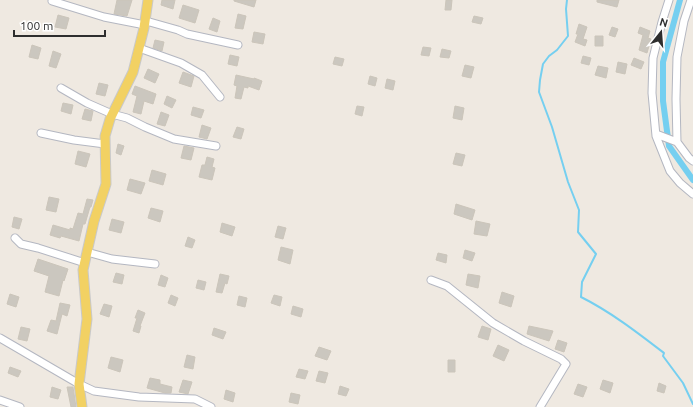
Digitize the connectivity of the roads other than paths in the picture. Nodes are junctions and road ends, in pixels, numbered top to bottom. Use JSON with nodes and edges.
{"nodes":[{"id":1,"x":52,"y":0,"type":"edge"},
{"id":2,"x":148,"y":0,"type":"edge"},
{"id":3,"x":669,"y":0,"type":"edge"},
{"id":4,"x":691,"y":0,"type":"edge"},
{"id":5,"x":145,"y":23,"type":"junction"},
{"id":6,"x":238,"y":45,"type":"dead end"},
{"id":7,"x":139,"y":48,"type":"junction"},
{"id":8,"x":61,"y":88,"type":"dead end"},
{"id":9,"x":220,"y":96,"type":"dead end"},
{"id":10,"x":112,"y":114,"type":"junction"},
{"id":11,"x":41,"y":133,"type":"dead end"},
{"id":12,"x":656,"y":134,"type":"junction"},
{"id":13,"x":677,"y":142,"type":"junction"},
{"id":14,"x":105,"y":144,"type":"junction"},
{"id":15,"x":216,"y":146,"type":"dead end"},
{"id":16,"x":693,"y":161,"type":"edge"},
{"id":17,"x":693,"y":194,"type":"edge"},
{"id":18,"x":15,"y":238,"type":"dead end"},
{"id":19,"x":87,"y":252,"type":"junction"},
{"id":20,"x":85,"y":263,"type":"junction"},
{"id":21,"x":155,"y":264,"type":"dead end"},
{"id":22,"x":431,"y":280,"type":"dead end"},
{"id":23,"x":0,"y":338,"type":"edge"},
{"id":24,"x":79,"y":384,"type":"junction"},
{"id":25,"x":0,"y":400,"type":"edge"},
{"id":26,"x":20,"y":407,"type":"edge"},
{"id":27,"x":82,"y":407,"type":"edge"},
{"id":28,"x":211,"y":407,"type":"edge"},
{"id":29,"x":540,"y":407,"type":"edge"}],
"edges":[{"from":1,"to":5,"type":"street"},
{"from":2,"to":5,"type":"main road"},
{"from":3,"to":12,"type":"street"},
{"from":4,"to":13,"type":"street"},
{"from":5,"to":6,"type":"street"},
{"from":5,"to":7,"type":"main road"},
{"from":7,"to":9,"type":"street"},
{"from":7,"to":10,"type":"main road"},
{"from":8,"to":10,"type":"street"},
{"from":10,"to":14,"type":"main road"},
{"from":10,"to":15,"type":"street"},
{"from":11,"to":14,"type":"street"},
{"from":12,"to":13,"type":"street"},
{"from":12,"to":17,"type":"street"},
{"from":13,"to":16,"type":"street"},
{"from":14,"to":19,"type":"main road"},
{"from":18,"to":20,"type":"street"},
{"from":19,"to":20,"type":"main road"},
{"from":19,"to":21,"type":"street"},
{"from":20,"to":24,"type":"main road"},
{"from":22,"to":29,"type":"street"},
{"from":23,"to":24,"type":"street"},
{"from":24,"to":27,"type":"main road"},
{"from":24,"to":28,"type":"street"},
{"from":25,"to":26,"type":"street"}]}
